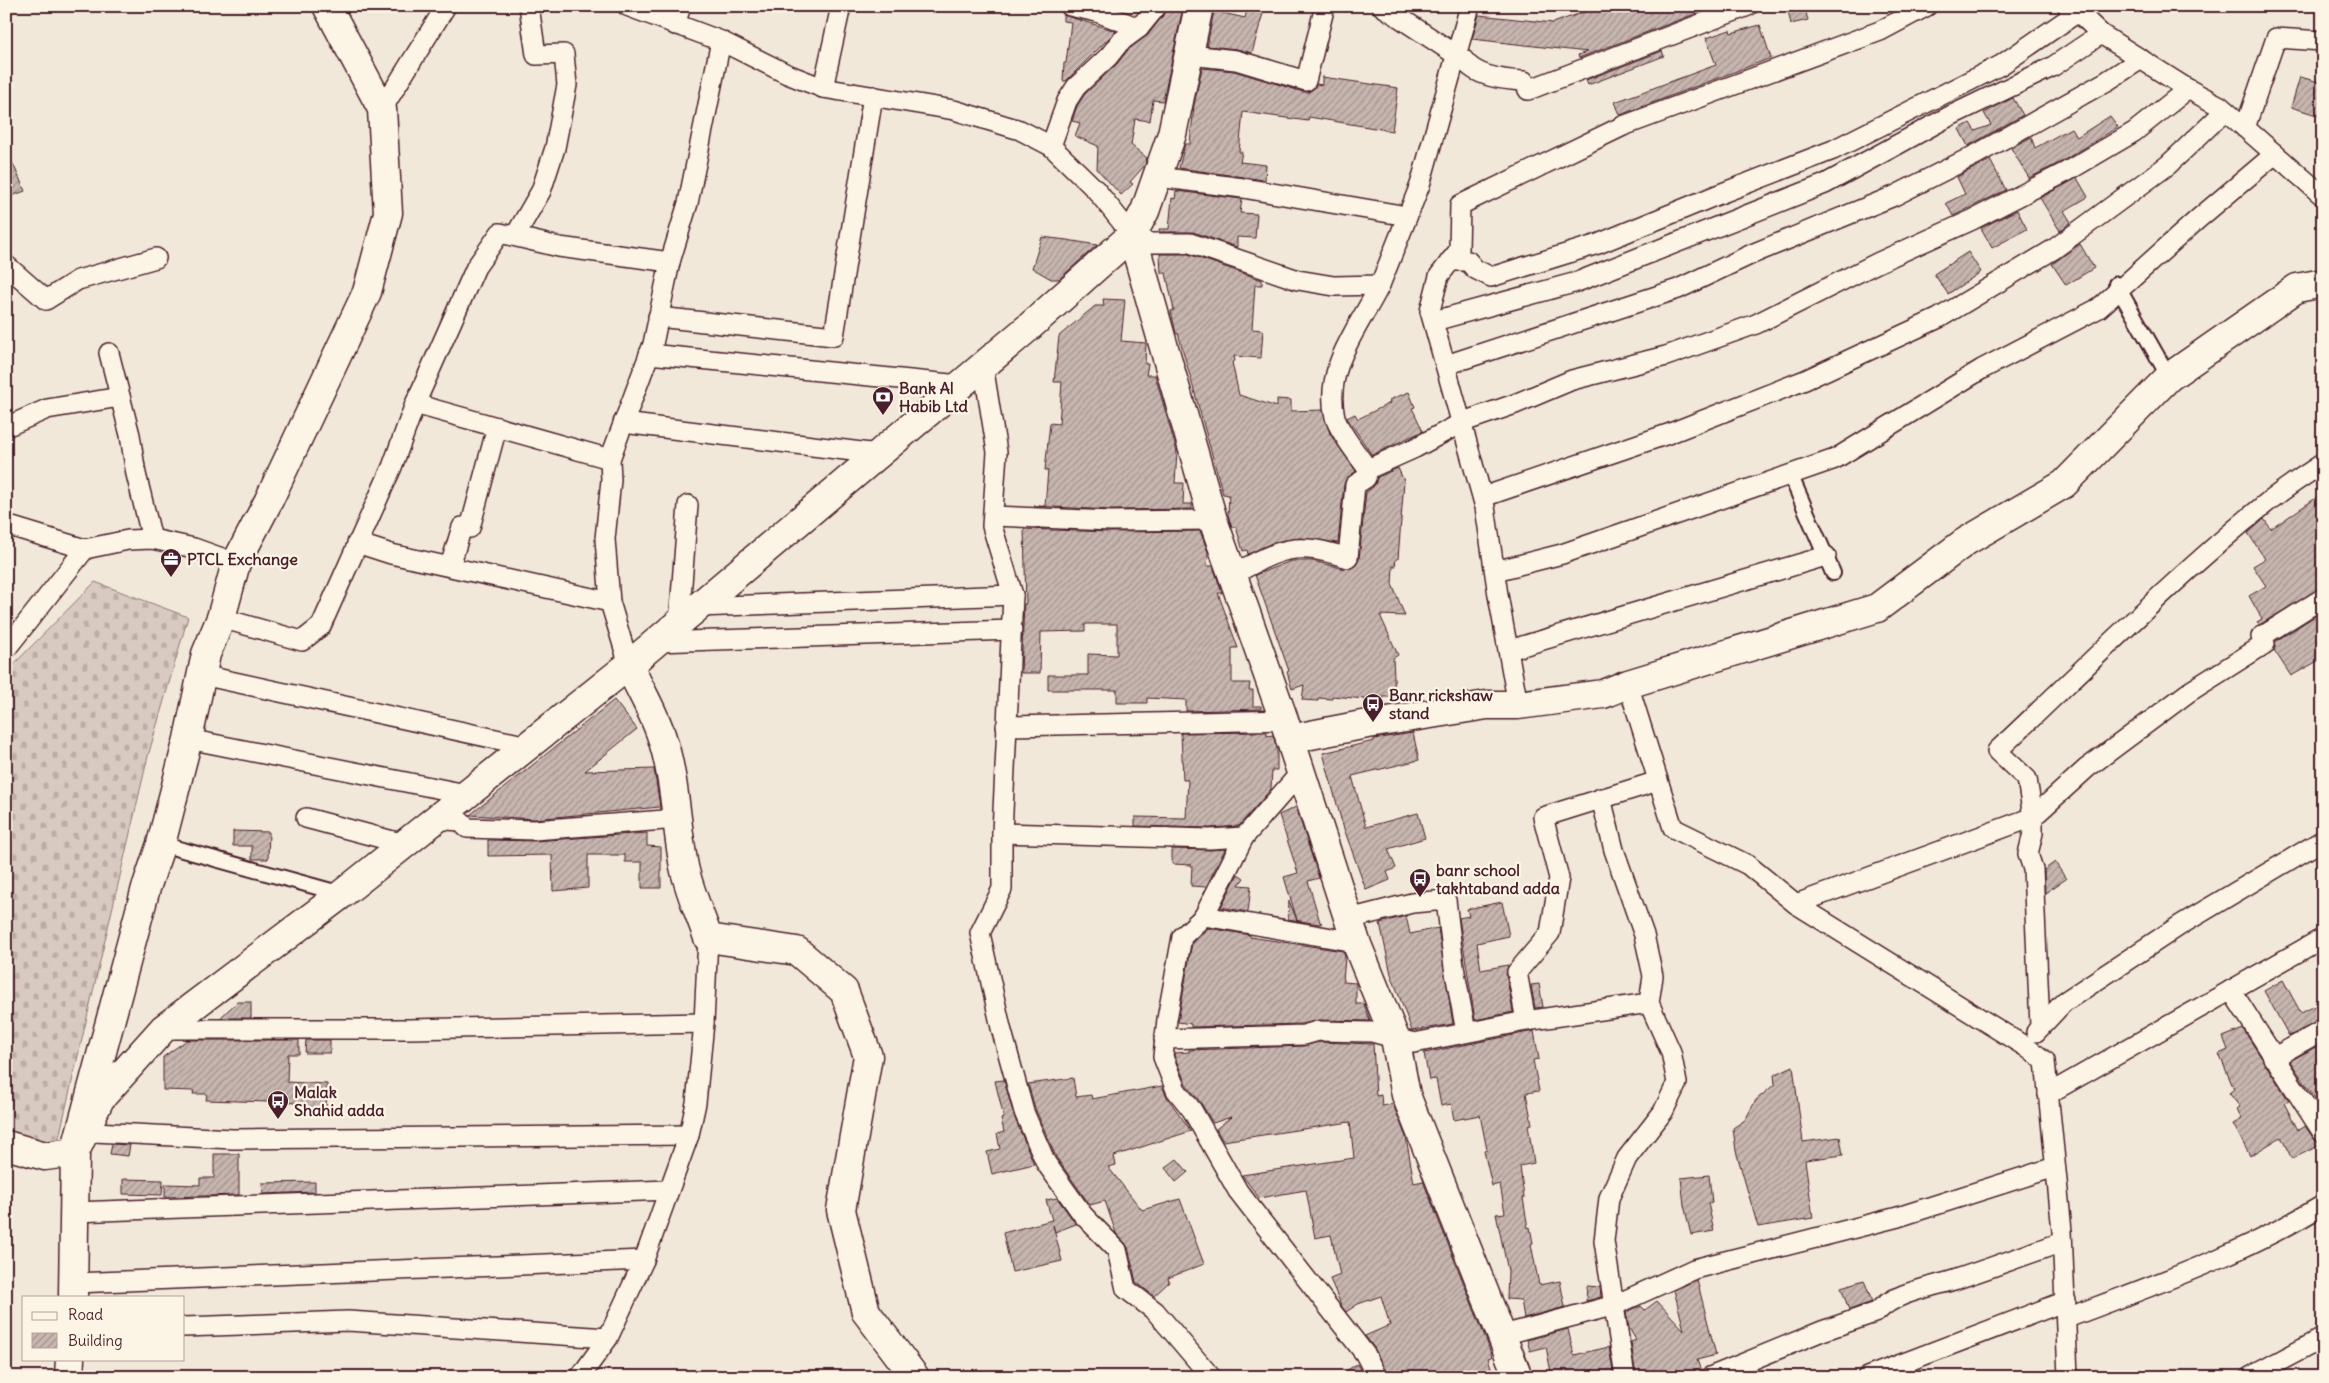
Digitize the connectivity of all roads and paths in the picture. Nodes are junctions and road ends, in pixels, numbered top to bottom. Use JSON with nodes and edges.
{"nodes":[{"id":1,"x":327,"y":6,"type":"edge"},
{"id":2,"x":446,"y":6,"type":"edge"},
{"id":3,"x":529,"y":6,"type":"edge"},
{"id":4,"x":627,"y":6,"type":"edge"},
{"id":5,"x":681,"y":6,"type":"edge"},
{"id":6,"x":841,"y":6,"type":"edge"},
{"id":7,"x":1070,"y":6,"type":"edge"},
{"id":8,"x":1157,"y":6,"type":"edge"},
{"id":9,"x":1199,"y":6,"type":"edge"},
{"id":10,"x":1325,"y":6,"type":"edge"},
{"id":11,"x":1382,"y":6,"type":"edge"},
{"id":12,"x":1470,"y":6,"type":"edge"},
{"id":13,"x":1748,"y":6,"type":"edge"},
{"id":14,"x":1927,"y":6,"type":"edge"},
{"id":15,"x":2072,"y":9,"type":"edge"},
{"id":16,"x":675,"y":25,"type":"junction"},
{"id":17,"x":1139,"y":28,"type":"junction"},
{"id":18,"x":2101,"y":34,"type":"junction"},
{"id":19,"x":2323,"y":40,"type":"edge"},
{"id":20,"x":721,"y":41,"type":"junction"},
{"id":21,"x":1190,"y":55,"type":"junction"},
{"id":22,"x":1456,"y":55,"type":"junction"},
{"id":23,"x":2141,"y":59,"type":"junction"},
{"id":24,"x":823,"y":88,"type":"junction"},
{"id":25,"x":2188,"y":89,"type":"junction"},
{"id":26,"x":873,"y":96,"type":"junction"},
{"id":27,"x":382,"y":109,"type":"junction"},
{"id":28,"x":2225,"y":110,"type":"junction"},
{"id":29,"x":2245,"y":128,"type":"junction"},
{"id":30,"x":1051,"y":146,"type":"junction"},
{"id":31,"x":2275,"y":154,"type":"junction"},
{"id":32,"x":1158,"y":177,"type":"junction"},
{"id":33,"x":2323,"y":196,"type":"edge"},
{"id":34,"x":1408,"y":216,"type":"junction"},
{"id":35,"x":1132,"y":235,"type":"junction"},
{"id":36,"x":515,"y":236,"type":"junction"},
{"id":37,"x":156,"y":258,"type":"dead end"},
{"id":38,"x":1450,"y":261,"type":"junction"},
{"id":39,"x":670,"y":262,"type":"junction"},
{"id":40,"x":6,"y":265,"type":"edge"},
{"id":41,"x":2322,"y":281,"type":"edge"},
{"id":42,"x":1380,"y":284,"type":"junction"},
{"id":43,"x":2118,"y":288,"type":"junction"},
{"id":44,"x":658,"y":317,"type":"junction"},
{"id":45,"x":1434,"y":321,"type":"junction"},
{"id":46,"x":109,"y":352,"type":"dead end"},
{"id":47,"x":649,"y":354,"type":"junction"},
{"id":48,"x":1446,"y":365,"type":"junction"},
{"id":49,"x":983,"y":366,"type":"junction"},
{"id":50,"x":2169,"y":377,"type":"junction"},
{"id":51,"x":960,"y":385,"type":"junction"},
{"id":52,"x":120,"y":397,"type":"junction"},
{"id":53,"x":415,"y":404,"type":"junction"},
{"id":54,"x":1463,"y":422,"type":"junction"},
{"id":55,"x":623,"y":423,"type":"junction"},
{"id":56,"x":6,"y":427,"type":"edge"},
{"id":57,"x":497,"y":427,"type":"junction"},
{"id":58,"x":878,"y":454,"type":"junction"},
{"id":59,"x":610,"y":459,"type":"junction"},
{"id":60,"x":2323,"y":463,"type":"edge"},
{"id":61,"x":1368,"y":469,"type":"junction"},
{"id":62,"x":1790,"y":474,"type":"junction"},
{"id":63,"x":1483,"y":497,"type":"junction"},
{"id":64,"x":688,"y":505,"type":"dead end"},
{"id":65,"x":993,"y":516,"type":"junction"},
{"id":66,"x":1213,"y":520,"type":"junction"},
{"id":67,"x":6,"y":525,"type":"edge"},
{"id":68,"x":152,"y":539,"type":"junction"},
{"id":69,"x":357,"y":544,"type":"junction"},
{"id":70,"x":85,"y":550,"type":"junction"},
{"id":71,"x":236,"y":563,"type":"junction"},
{"id":72,"x":1829,"y":564,"type":"joint"},
{"id":73,"x":450,"y":566,"type":"junction"},
{"id":74,"x":1494,"y":571,"type":"junction"},
{"id":75,"x":1234,"y":574,"type":"junction"},
{"id":76,"x":1013,"y":594,"type":"junction"},
{"id":77,"x":2323,"y":598,"type":"edge"},
{"id":78,"x":610,"y":602,"type":"junction"},
{"id":79,"x":688,"y":615,"type":"junction"},
{"id":80,"x":221,"y":618,"type":"junction"},
{"id":81,"x":1012,"y":630,"type":"junction"},
{"id":82,"x":656,"y":642,"type":"junction"},
{"id":83,"x":6,"y":648,"type":"edge"},
{"id":84,"x":1509,"y":650,"type":"junction"},
{"id":85,"x":629,"y":665,"type":"junction"},
{"id":86,"x":202,"y":675,"type":"junction"},
{"id":87,"x":1628,"y":684,"type":"junction"},
{"id":88,"x":1518,"y":705,"type":"junction"},
{"id":89,"x":1006,"y":726,"type":"junction"},
{"id":90,"x":1287,"y":730,"type":"junction"},
{"id":91,"x":188,"y":740,"type":"junction"},
{"id":92,"x":528,"y":746,"type":"junction"},
{"id":93,"x":1301,"y":772,"type":"junction"},
{"id":94,"x":1658,"y":780,"type":"junction"},
{"id":95,"x":466,"y":794,"type":"junction"},
{"id":96,"x":1601,"y":798,"type":"junction"},
{"id":97,"x":2033,"y":817,"type":"junction"},
{"id":98,"x":306,"y":818,"type":"dead end"},
{"id":99,"x":435,"y":819,"type":"junction"},
{"id":100,"x":678,"y":819,"type":"junction"},
{"id":101,"x":1002,"y":833,"type":"junction"},
{"id":102,"x":1244,"y":837,"type":"junction"},
{"id":103,"x":2323,"y":840,"type":"edge"},
{"id":104,"x":162,"y":844,"type":"junction"},
{"id":105,"x":404,"y":844,"type":"junction"},
{"id":106,"x":342,"y":894,"type":"junction"},
{"id":107,"x":1796,"y":904,"type":"junction"},
{"id":108,"x":1204,"y":916,"type":"junction"},
{"id":109,"x":1352,"y":930,"type":"junction"},
{"id":110,"x":708,"y":938,"type":"junction"},
{"id":111,"x":2323,"y":938,"type":"edge"},
{"id":112,"x":2231,"y":990,"type":"junction"},
{"id":113,"x":1649,"y":1003,"type":"junction"},
{"id":114,"x":1526,"y":1021,"type":"junction"},
{"id":115,"x":704,"y":1023,"type":"junction"},
{"id":116,"x":2040,"y":1026,"type":"junction"},
{"id":117,"x":163,"y":1029,"type":"junction"},
{"id":118,"x":2323,"y":1030,"type":"edge"},
{"id":119,"x":1466,"y":1032,"type":"junction"},
{"id":120,"x":1395,"y":1038,"type":"junction"},
{"id":121,"x":1164,"y":1039,"type":"junction"},
{"id":122,"x":2026,"y":1047,"type":"junction"},
{"id":123,"x":2273,"y":1058,"type":"junction"},
{"id":124,"x":2048,"y":1094,"type":"junction"},
{"id":125,"x":689,"y":1134,"type":"junction"},
{"id":126,"x":2323,"y":1134,"type":"edge"},
{"id":127,"x":6,"y":1145,"type":"edge"},
{"id":128,"x":78,"y":1146,"type":"junction"},
{"id":129,"x":2056,"y":1167,"type":"junction"},
{"id":130,"x":669,"y":1190,"type":"junction"},
{"id":131,"x":2323,"y":1205,"type":"edge"},
{"id":132,"x":75,"y":1212,"type":"junction"},
{"id":133,"x":2062,"y":1242,"type":"junction"},
{"id":134,"x":644,"y":1260,"type":"junction"},
{"id":135,"x":74,"y":1290,"type":"edge"},
{"id":136,"x":1615,"y":1305,"type":"junction"},
{"id":137,"x":2067,"y":1310,"type":"junction"},
{"id":138,"x":185,"y":1327,"type":"edge"},
{"id":139,"x":1503,"y":1335,"type":"junction"},
{"id":140,"x":608,"y":1338,"type":"junction"},
{"id":141,"x":2323,"y":1338,"type":"edge"},
{"id":142,"x":70,"y":1360,"type":"edge"},
{"id":143,"x":2067,"y":1376,"type":"edge"},
{"id":144,"x":69,"y":1377,"type":"edge"},
{"id":145,"x":580,"y":1377,"type":"edge"},
{"id":146,"x":915,"y":1377,"type":"edge"},
{"id":147,"x":1212,"y":1377,"type":"edge"},
{"id":148,"x":1377,"y":1377,"type":"edge"},
{"id":149,"x":1518,"y":1377,"type":"edge"},
{"id":150,"x":1625,"y":1377,"type":"edge"},
{"id":151,"x":1710,"y":1377,"type":"edge"},
{"id":152,"x":1867,"y":1377,"type":"edge"},
{"id":153,"x":2250,"y":1377,"type":"edge"}],
"edges":[{"from":1,"to":27,"type":"main road"},
{"from":2,"to":27,"type":"street"},
{"from":3,"to":36,"type":"street"},
{"from":4,"to":16,"type":"street"},
{"from":5,"to":16,"type":"street"},
{"from":6,"to":24,"type":"street"},
{"from":7,"to":17,"type":"street"},
{"from":8,"to":17,"type":"street"},
{"from":9,"to":21,"type":"main road"},
{"from":10,"to":21,"type":"street"},
{"from":11,"to":22,"type":"street"},
{"from":12,"to":22,"type":"street"},
{"from":13,"to":22,"type":"street"},
{"from":14,"to":38,"type":"street"},
{"from":15,"to":18,"type":"street"},
{"from":15,"to":38,"type":"street"},
{"from":16,"to":20,"type":"street"},
{"from":17,"to":30,"type":"street"},
{"from":18,"to":23,"type":"street"},
{"from":18,"to":45,"type":"street"},
{"from":19,"to":29,"type":"street"},
{"from":20,"to":24,"type":"street"},
{"from":20,"to":39,"type":"street"},
{"from":21,"to":32,"type":"main road"},
{"from":22,"to":34,"type":"street"},
{"from":23,"to":25,"type":"street"},
{"from":23,"to":48,"type":"street"},
{"from":24,"to":26,"type":"street"},
{"from":25,"to":28,"type":"street"},
{"from":25,"to":54,"type":"street"},
{"from":26,"to":30,"type":"street"},
{"from":26,"to":44,"type":"street"},
{"from":27,"to":71,"type":"main road"},
{"from":28,"to":29,"type":"street"},
{"from":28,"to":63,"type":"street"},
{"from":29,"to":31,"type":"street"},
{"from":30,"to":35,"type":"street"},
{"from":31,"to":33,"type":"street"},
{"from":31,"to":43,"type":"street"},
{"from":32,"to":34,"type":"street"},
{"from":32,"to":35,"type":"main road"},
{"from":34,"to":42,"type":"street"},
{"from":35,"to":42,"type":"street"},
{"from":35,"to":49,"type":"main road"},
{"from":35,"to":66,"type":"main road"},
{"from":36,"to":39,"type":"street"},
{"from":36,"to":53,"type":"street"},
{"from":37,"to":40,"type":"street"},
{"from":38,"to":45,"type":"street"},
{"from":39,"to":44,"type":"street"},
{"from":41,"to":50,"type":"main road"},
{"from":42,"to":61,"type":"street"},
{"from":43,"to":50,"type":"street"},
{"from":43,"to":62,"type":"street"},
{"from":44,"to":47,"type":"street"},
{"from":45,"to":48,"type":"street"},
{"from":46,"to":52,"type":"street"},
{"from":47,"to":51,"type":"street"},
{"from":47,"to":55,"type":"street"},
{"from":48,"to":54,"type":"street"},
{"from":49,"to":51,"type":"main road"},
{"from":49,"to":65,"type":"street"},
{"from":50,"to":87,"type":"main road"},
{"from":51,"to":58,"type":"main road"},
{"from":52,"to":56,"type":"street"},
{"from":52,"to":68,"type":"street"},
{"from":53,"to":57,"type":"street"},
{"from":53,"to":69,"type":"street"},
{"from":54,"to":61,"type":"street"},
{"from":54,"to":63,"type":"street"},
{"from":55,"to":58,"type":"street"},
{"from":55,"to":59,"type":"street"},
{"from":57,"to":59,"type":"street"},
{"from":57,"to":73,"type":"street"},
{"from":58,"to":79,"type":"main road"},
{"from":59,"to":78,"type":"street"},
{"from":60,"to":97,"type":"street"},
{"from":61,"to":75,"type":"street"},
{"from":62,"to":72,"type":"street"},
{"from":62,"to":74,"type":"street"},
{"from":63,"to":74,"type":"street"},
{"from":64,"to":79,"type":"street"},
{"from":65,"to":66,"type":"street"},
{"from":65,"to":76,"type":"street"},
{"from":66,"to":75,"type":"main road"},
{"from":67,"to":70,"type":"street"},
{"from":68,"to":70,"type":"street"},
{"from":68,"to":71,"type":"street"},
{"from":69,"to":73,"type":"street"},
{"from":69,"to":80,"type":"street"},
{"from":70,"to":83,"type":"street"},
{"from":71,"to":80,"type":"main road"},
{"from":72,"to":84,"type":"street"},
{"from":73,"to":78,"type":"street"},
{"from":74,"to":84,"type":"street"},
{"from":75,"to":90,"type":"main road"},
{"from":76,"to":79,"type":"street"},
{"from":76,"to":81,"type":"street"},
{"from":77,"to":97,"type":"street"},
{"from":78,"to":85,"type":"street"},
{"from":79,"to":82,"type":"main road"},
{"from":80,"to":86,"type":"main road"},
{"from":81,"to":82,"type":"street"},
{"from":81,"to":89,"type":"street"},
{"from":82,"to":85,"type":"main road"},
{"from":84,"to":88,"type":"street"},
{"from":85,"to":92,"type":"main road"},
{"from":85,"to":100,"type":"main road"},
{"from":86,"to":91,"type":"main road"},
{"from":86,"to":92,"type":"street"},
{"from":87,"to":88,"type":"main road"},
{"from":87,"to":94,"type":"street"},
{"from":88,"to":90,"type":"main road"},
{"from":89,"to":90,"type":"street"},
{"from":89,"to":101,"type":"street"},
{"from":90,"to":93,"type":"main road"},
{"from":91,"to":95,"type":"street"},
{"from":91,"to":104,"type":"main road"},
{"from":92,"to":95,"type":"main road"},
{"from":93,"to":102,"type":"street"},
{"from":93,"to":109,"type":"main road"},
{"from":94,"to":96,"type":"street"},
{"from":94,"to":107,"type":"street"},
{"from":95,"to":99,"type":"main road"},
{"from":96,"to":113,"type":"street"},
{"from":96,"to":114,"type":"street"},
{"from":97,"to":107,"type":"street"},
{"from":97,"to":116,"type":"street"},
{"from":98,"to":105,"type":"street"},
{"from":99,"to":100,"type":"street"},
{"from":99,"to":105,"type":"main road"},
{"from":100,"to":110,"type":"main road"},
{"from":101,"to":102,"type":"street"},
{"from":101,"to":147,"type":"street"},
{"from":102,"to":108,"type":"street"},
{"from":103,"to":116,"type":"street"},
{"from":104,"to":106,"type":"street"},
{"from":104,"to":128,"type":"main road"},
{"from":105,"to":106,"type":"main road"},
{"from":106,"to":117,"type":"main road"},
{"from":107,"to":122,"type":"street"},
{"from":108,"to":109,"type":"street"},
{"from":108,"to":121,"type":"street"},
{"from":109,"to":119,"type":"street"},
{"from":109,"to":120,"type":"main road"},
{"from":110,"to":115,"type":"street"},
{"from":110,"to":146,"type":"main road"},
{"from":111,"to":112,"type":"street"},
{"from":112,"to":123,"type":"street"},
{"from":112,"to":124,"type":"street"},
{"from":113,"to":114,"type":"street"},
{"from":113,"to":136,"type":"street"},
{"from":114,"to":119,"type":"street"},
{"from":115,"to":117,"type":"street"},
{"from":115,"to":125,"type":"street"},
{"from":116,"to":122,"type":"street"},
{"from":117,"to":128,"type":"main road"},
{"from":118,"to":123,"type":"street"},
{"from":119,"to":120,"type":"street"},
{"from":120,"to":121,"type":"street"},
{"from":120,"to":139,"type":"main road"},
{"from":121,"to":148,"type":"street"},
{"from":122,"to":124,"type":"street"},
{"from":123,"to":126,"type":"street"},
{"from":124,"to":129,"type":"street"},
{"from":125,"to":128,"type":"street"},
{"from":125,"to":130,"type":"street"},
{"from":127,"to":128,"type":"main road"},
{"from":128,"to":132,"type":"main road"},
{"from":129,"to":133,"type":"street"},
{"from":129,"to":136,"type":"street"},
{"from":130,"to":132,"type":"street"},
{"from":130,"to":134,"type":"street"},
{"from":131,"to":137,"type":"street"},
{"from":132,"to":135,"type":"main road"},
{"from":133,"to":137,"type":"street"},
{"from":133,"to":151,"type":"street"},
{"from":134,"to":135,"type":"street"},
{"from":134,"to":140,"type":"street"},
{"from":136,"to":139,"type":"street"},
{"from":136,"to":150,"type":"street"},
{"from":137,"to":143,"type":"street"},
{"from":137,"to":152,"type":"street"},
{"from":138,"to":140,"type":"street"},
{"from":139,"to":149,"type":"main road"},
{"from":140,"to":145,"type":"street"},
{"from":141,"to":153,"type":"street"},
{"from":142,"to":144,"type":"main road"}]}
